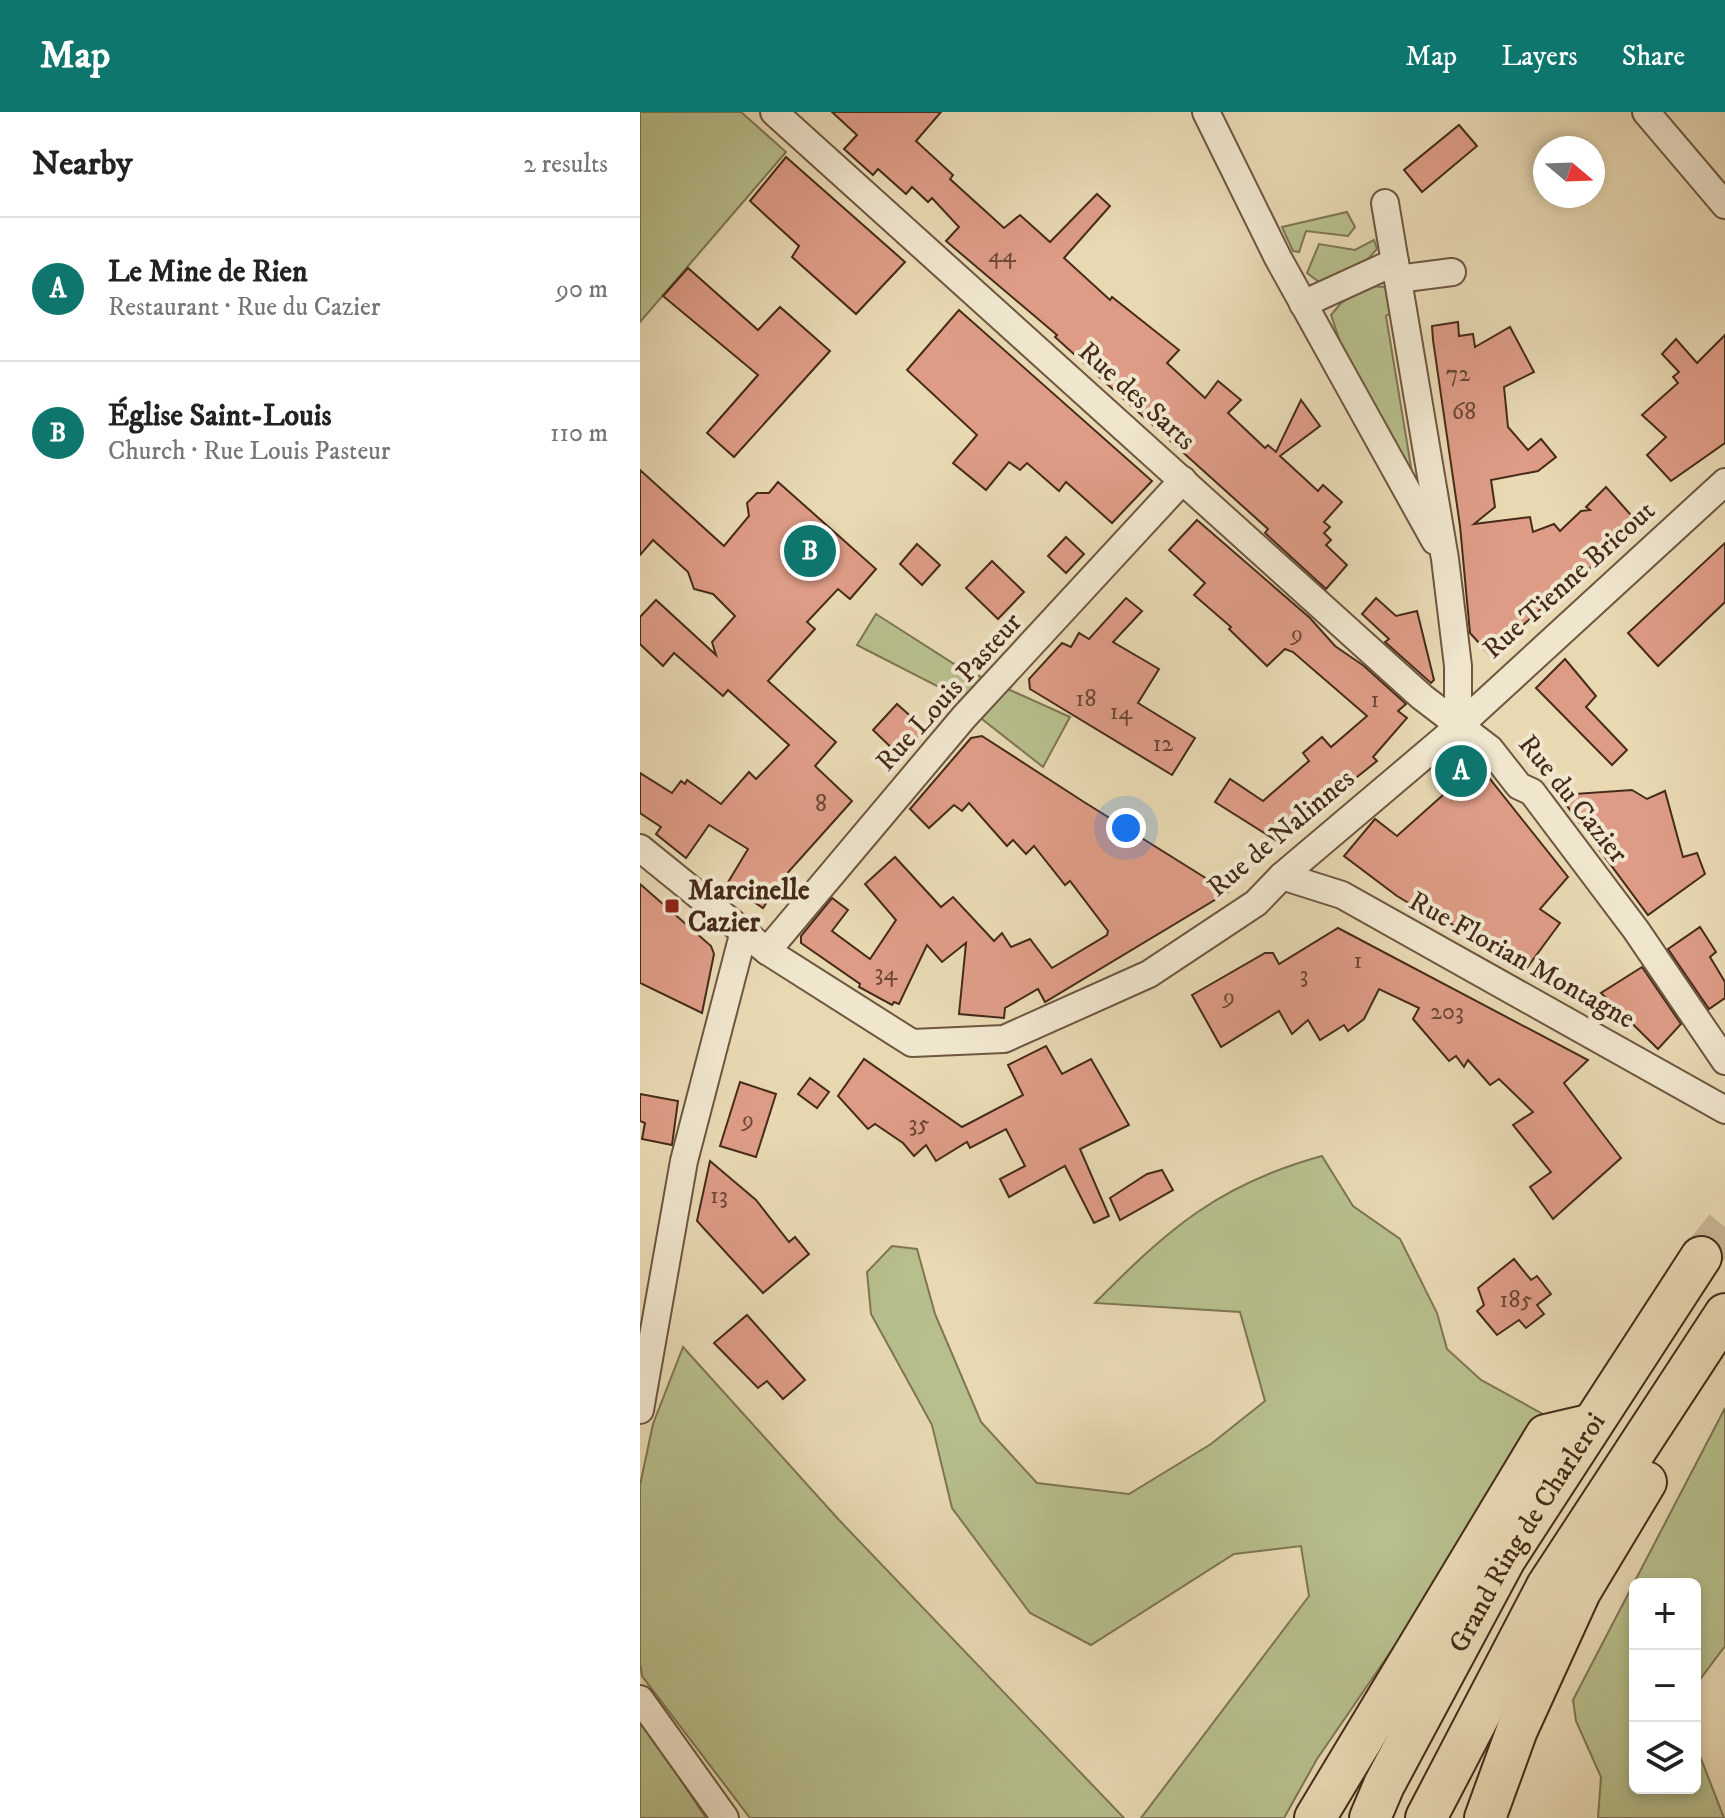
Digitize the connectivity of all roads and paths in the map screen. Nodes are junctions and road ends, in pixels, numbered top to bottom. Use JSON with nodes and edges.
{"nodes":[{"id":1,"x":774,"y":112,"type":"edge"},
{"id":2,"x":1206,"y":112,"type":"edge"},
{"id":3,"x":1646,"y":112,"type":"edge"},
{"id":4,"x":1385,"y":203,"type":"dead end"},
{"id":5,"x":1725,"y":205,"type":"edge"},
{"id":6,"x":1396,"y":271,"type":"junction"},
{"id":7,"x":1452,"y":272,"type":"dead end"},
{"id":8,"x":1303,"y":304,"type":"junction"},
{"id":9,"x":1183,"y":480,"type":"junction"},
{"id":10,"x":1725,"y":482,"type":"edge"},
{"id":11,"x":1445,"y":559,"type":"junction"},
{"id":12,"x":1458,"y":727,"type":"junction"},
{"id":13,"x":640,"y":848,"type":"edge"},
{"id":14,"x":1282,"y":876,"type":"junction"},
{"id":15,"x":744,"y":931,"type":"junction"},
{"id":16,"x":767,"y":951,"type":"junction"},
{"id":17,"x":1725,"y":1061,"type":"edge"},
{"id":18,"x":1725,"y":1110,"type":"edge"},
{"id":19,"x":1701,"y":1257,"type":"tunnel mouth"},
{"id":20,"x":1725,"y":1314,"type":"edge"},
{"id":21,"x":1671,"y":1395,"type":"junction"},
{"id":22,"x":640,"y":1410,"type":"edge"},
{"id":23,"x":1589,"y":1425,"type":"junction"},
{"id":24,"x":640,"y":1699,"type":"edge"},
{"id":25,"x":725,"y":1818,"type":"edge"},
{"id":26,"x":1315,"y":1818,"type":"edge"},
{"id":27,"x":1370,"y":1818,"type":"edge"},
{"id":28,"x":1426,"y":1818,"type":"edge"},
{"id":29,"x":1485,"y":1818,"type":"edge"}],
"edges":[{"from":1,"to":9,"type":"street","name":"Rue des Sarts"},
{"from":2,"to":8,"type":"street"},
{"from":3,"to":5,"type":"street"},
{"from":4,"to":6,"type":"street"},
{"from":6,"to":7,"type":"street"},
{"from":6,"to":8,"type":"street"},
{"from":6,"to":11,"type":"street"},
{"from":8,"to":11,"type":"street"},
{"from":9,"to":12,"type":"street","name":"Rue des Sarts"},
{"from":9,"to":16,"type":"street","name":"Rue Louis Pasteur"},
{"from":10,"to":12,"type":"street","name":"Rue Tienne Bricout"},
{"from":11,"to":12,"type":"street"},
{"from":12,"to":14,"type":"street","name":"Rue de Nalinnes"},
{"from":12,"to":17,"type":"street","name":"Rue du Cazier"},
{"from":13,"to":15,"type":"street","name":"Rue de Nalinnes"},
{"from":14,"to":16,"type":"street","name":"Rue de Nalinnes"},
{"from":14,"to":18,"type":"street","name":"Rue Florian Montagne"},
{"from":15,"to":16,"type":"street","name":"Rue de Nalinnes"},
{"from":15,"to":22,"type":"street"},
{"from":19,"to":23,"type":"highway","name":"Grand Ring de Charleroi"},
{"from":20,"to":21,"type":"highway","name":"Grand Ring de Charleroi"},
{"from":21,"to":28,"type":"highway","name":"Grand Ring de Charleroi"},
{"from":21,"to":29,"type":"highway"},
{"from":23,"to":26,"type":"highway"},
{"from":23,"to":27,"type":"highway","name":"Grand Ring de Charleroi"},
{"from":24,"to":25,"type":"street"}]}
